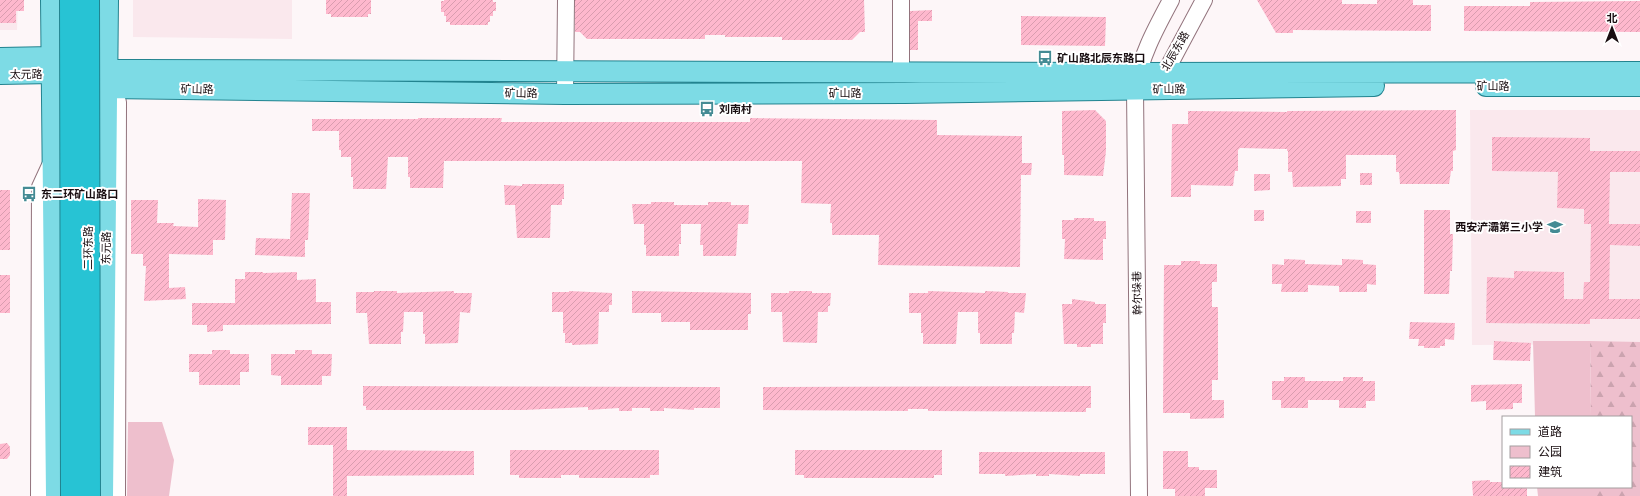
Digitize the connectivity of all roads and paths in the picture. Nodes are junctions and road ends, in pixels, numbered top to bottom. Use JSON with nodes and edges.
{"nodes":[{"id":1,"x":51,"y":0,"type":"edge"},
{"id":2,"x":71,"y":0,"type":"edge"},
{"id":3,"x":88,"y":0,"type":"edge"},
{"id":4,"x":108,"y":0,"type":"edge"},
{"id":5,"x":555,"y":0,"type":"edge"},
{"id":6,"x":566,"y":0,"type":"edge"},
{"id":7,"x":901,"y":0,"type":"edge"},
{"id":8,"x":1172,"y":0,"type":"edge"},
{"id":9,"x":1204,"y":0,"type":"edge"},
{"id":10,"x":555,"y":49,"type":"dead end"},
{"id":11,"x":0,"y":58,"type":"edge"},
{"id":12,"x":52,"y":65,"type":"junction"},
{"id":13,"x":566,"y":72,"type":"junction"},
{"id":14,"x":1640,"y":72,"type":"edge"},
{"id":15,"x":901,"y":73,"type":"junction"},
{"id":16,"x":1165,"y":73,"type":"junction"},
{"id":17,"x":0,"y":74,"type":"edge"},
{"id":18,"x":108,"y":79,"type":"junction"},
{"id":19,"x":1136,"y":81,"type":"junction"},
{"id":20,"x":1640,"y":86,"type":"edge"},
{"id":21,"x":565,"y":94,"type":"junction"},
{"id":22,"x":53,"y":159,"type":"junction"},
{"id":23,"x":39,"y":496,"type":"edge"},
{"id":24,"x":56,"y":496,"type":"edge"},
{"id":25,"x":72,"y":496,"type":"edge"},
{"id":26,"x":89,"y":496,"type":"edge"},
{"id":27,"x":103,"y":496,"type":"edge"},
{"id":28,"x":118,"y":496,"type":"edge"},
{"id":29,"x":1139,"y":496,"type":"edge"}],
"edges":[{"from":1,"to":12,"type":"main road"},
{"from":2,"to":25,"type":"highway","name":"二环东路","bridge":true},
{"from":3,"to":26,"type":"highway","name":"二环东路","bridge":true},
{"from":4,"to":18,"type":"main road","name":"东元路"},
{"from":5,"to":10,"type":"street"},
{"from":6,"to":13,"type":"street"},
{"from":7,"to":15,"type":"street"},
{"from":8,"to":19,"type":"street"},
{"from":9,"to":16,"type":"street","name":"北辰东路"},
{"from":11,"to":12,"type":"main road","name":"太元路"},
{"from":12,"to":17,"type":"main road","name":"太元路"},
{"from":12,"to":18,"type":"main road","name":"矿山路"},
{"from":12,"to":22,"type":"main road"},
{"from":13,"to":15,"type":"main road","name":"矿山路"},
{"from":13,"to":18,"type":"main road","name":"矿山路"},
{"from":13,"to":21,"type":"street"},
{"from":14,"to":16,"type":"main road","name":"矿山路"},
{"from":15,"to":19,"type":"main road","name":"矿山路"},
{"from":16,"to":19,"type":"main road","name":"矿山路"},
{"from":18,"to":21,"type":"main road","name":"矿山路"},
{"from":18,"to":27,"type":"main road","name":"东元路"},
{"from":18,"to":28,"type":"street"},
{"from":19,"to":20,"type":"main road","name":"矿山路"},
{"from":19,"to":21,"type":"main road","name":"矿山路"},
{"from":19,"to":29,"type":"street","name":"幹尔垛巷"},
{"from":22,"to":23,"type":"street"},
{"from":22,"to":24,"type":"main road"}]}
